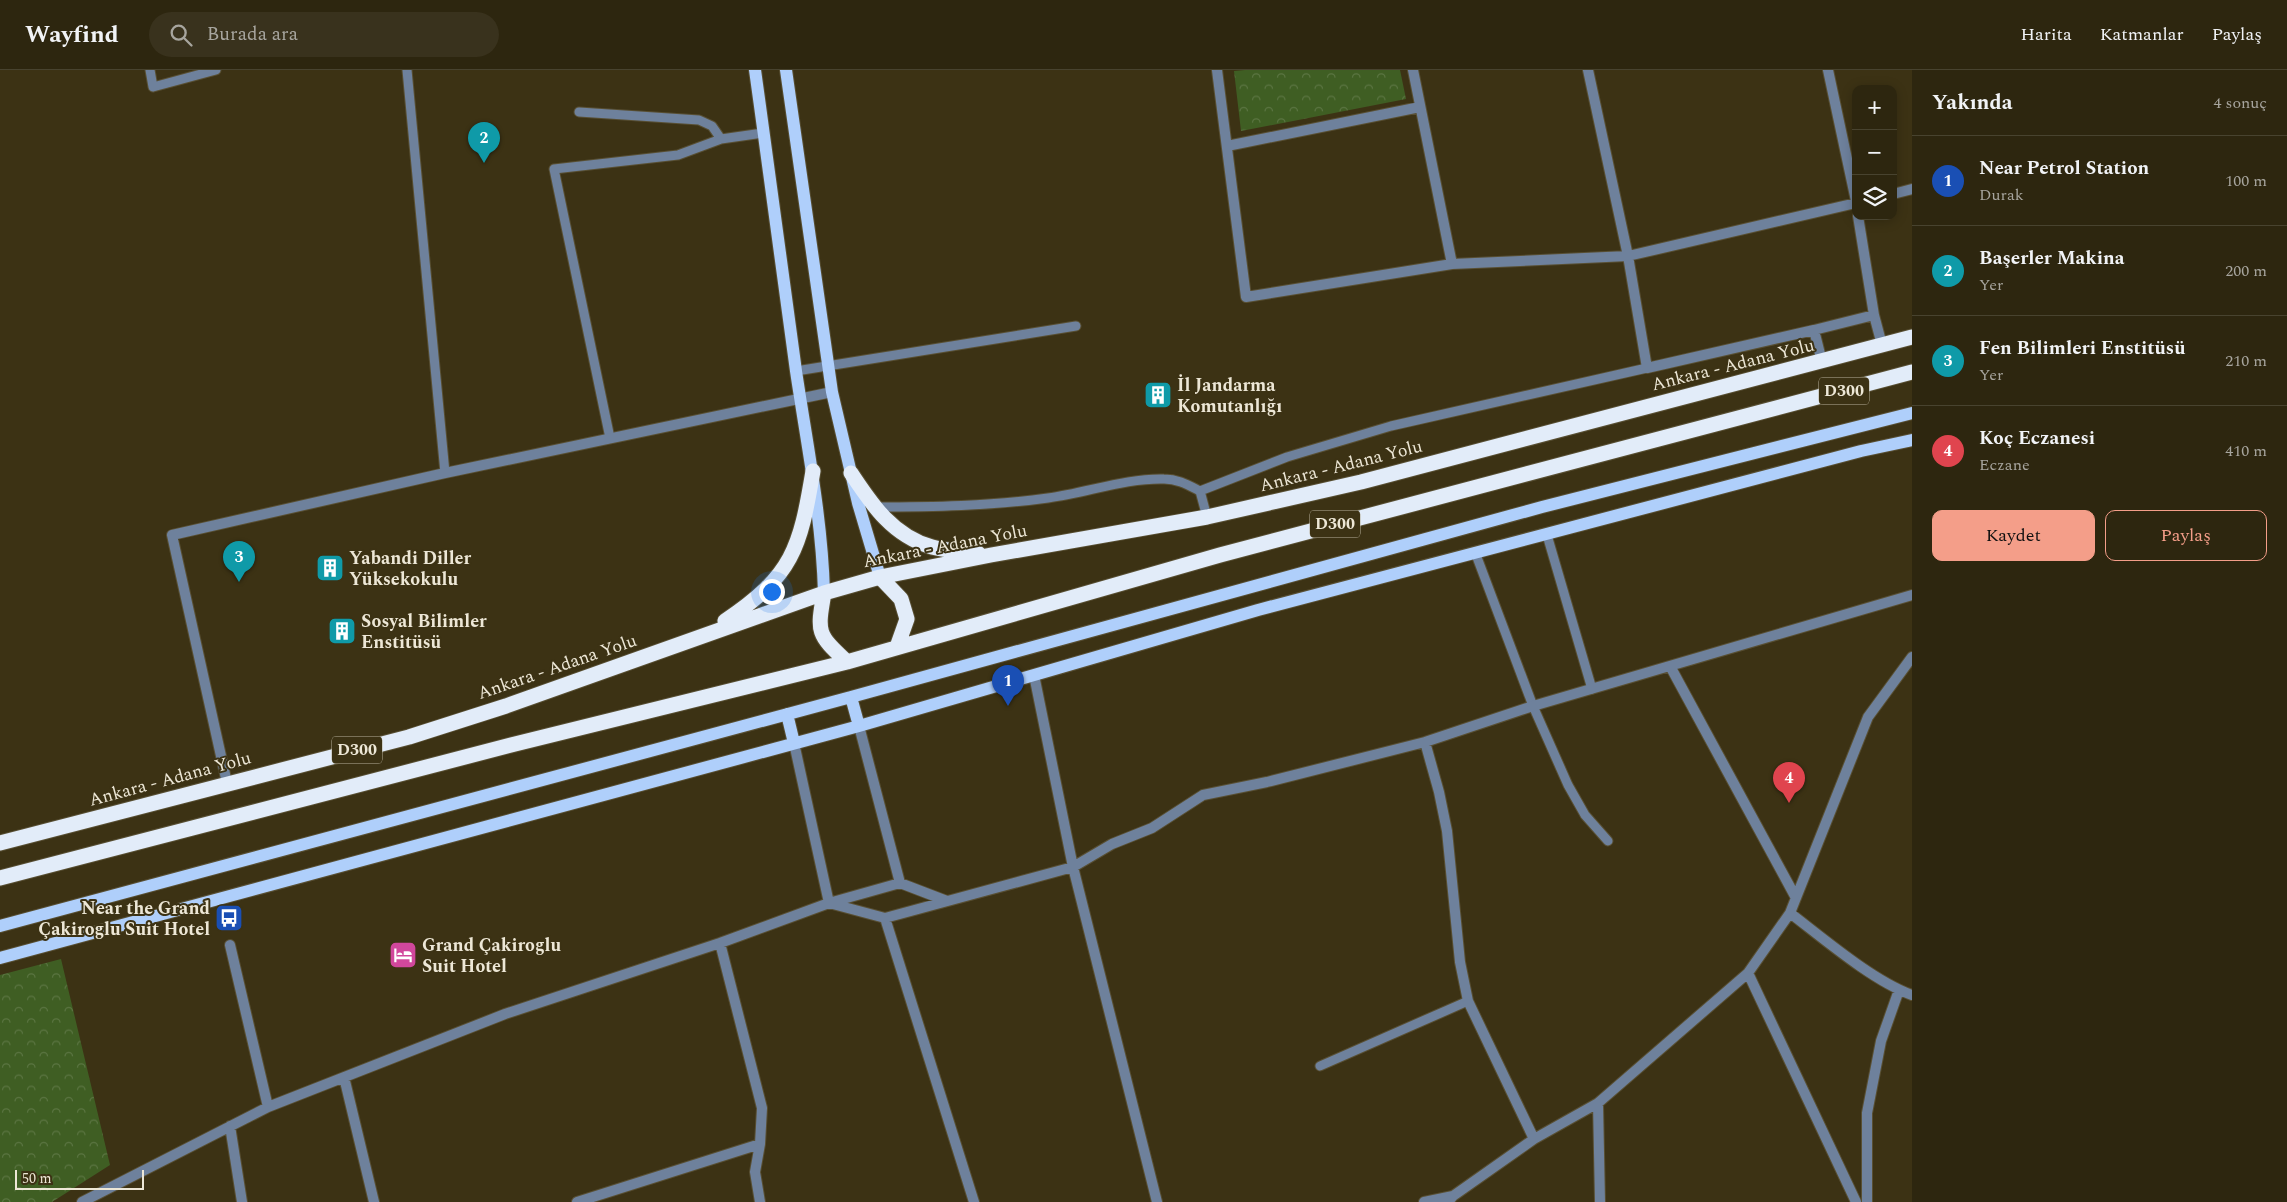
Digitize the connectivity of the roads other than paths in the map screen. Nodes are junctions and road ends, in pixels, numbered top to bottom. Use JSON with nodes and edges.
{"nodes":[{"id":1,"x":150,"y":70,"type":"edge"},
{"id":2,"x":216,"y":70,"type":"edge"},
{"id":3,"x":407,"y":70,"type":"edge"},
{"id":4,"x":754,"y":70,"type":"edge"},
{"id":5,"x":786,"y":70,"type":"edge"},
{"id":6,"x":1217,"y":70,"type":"edge"},
{"id":7,"x":1413,"y":70,"type":"edge"},
{"id":8,"x":1588,"y":70,"type":"edge"},
{"id":9,"x":1828,"y":70,"type":"edge"},
{"id":10,"x":1420,"y":107,"type":"junction"},
{"id":11,"x":579,"y":112,"type":"dead end"},
{"id":12,"x":764,"y":133,"type":"junction"},
{"id":13,"x":721,"y":139,"type":"junction"},
{"id":14,"x":1227,"y":146,"type":"junction"},
{"id":15,"x":1852,"y":183,"type":"edge"},
{"id":16,"x":1912,"y":189,"type":"edge"},
{"id":17,"x":1897,"y":193,"type":"edge"},
{"id":18,"x":1852,"y":203,"type":"edge"},
{"id":19,"x":1859,"y":220,"type":"edge"},
{"id":20,"x":1628,"y":256,"type":"junction"},
{"id":21,"x":1452,"y":264,"type":"junction"},
{"id":22,"x":1874,"y":315,"type":"junction"},
{"id":23,"x":1076,"y":326,"type":"dead end"},
{"id":24,"x":1814,"y":330,"type":"junction"},
{"id":25,"x":1912,"y":337,"type":"edge"},
{"id":26,"x":1882,"y":345,"type":"junction"},
{"id":27,"x":1822,"y":362,"type":"junction"},
{"id":28,"x":828,"y":364,"type":"junction"},
{"id":29,"x":1647,"y":368,"type":"junction"},
{"id":30,"x":796,"y":371,"type":"junction"},
{"id":31,"x":1912,"y":372,"type":"edge"},
{"id":32,"x":832,"y":392,"type":"junction"},
{"id":33,"x":800,"y":398,"type":"junction"},
{"id":34,"x":1912,"y":413,"type":"edge"},
{"id":35,"x":610,"y":438,"type":"junction"},
{"id":36,"x":1912,"y":440,"type":"edge"},
{"id":37,"x":813,"y":472,"type":"junction"},
{"id":38,"x":445,"y":473,"type":"junction"},
{"id":39,"x":851,"y":474,"type":"junction"},
{"id":40,"x":1200,"y":491,"type":"junction"},
{"id":41,"x":874,"y":507,"type":"junction"},
{"id":42,"x":1206,"y":517,"type":"junction"},
{"id":43,"x":1547,"y":535,"type":"junction"},
{"id":44,"x":1475,"y":552,"type":"junction"},
{"id":45,"x":991,"y":555,"type":"junction"},
{"id":46,"x":880,"y":577,"type":"junction"},
{"id":47,"x":824,"y":593,"type":"junction"},
{"id":48,"x":1912,"y":595,"type":"edge"},
{"id":49,"x":707,"y":633,"type":"junction"},
{"id":50,"x":897,"y":647,"type":"junction"},
{"id":51,"x":1912,"y":657,"type":"edge"},
{"id":52,"x":847,"y":662,"type":"junction"},
{"id":53,"x":1670,"y":666,"type":"junction"},
{"id":54,"x":1034,"y":675,"type":"junction"},
{"id":55,"x":1592,"y":689,"type":"junction"},
{"id":56,"x":850,"y":697,"type":"junction"},
{"id":57,"x":1533,"y":706,"type":"junction"},
{"id":58,"x":787,"y":714,"type":"junction"},
{"id":59,"x":859,"y":726,"type":"junction"},
{"id":60,"x":1424,"y":742,"type":"junction"},
{"id":61,"x":794,"y":743,"type":"junction"},
{"id":62,"x":227,"y":783,"type":"junction"},
{"id":63,"x":1608,"y":841,"type":"dead end"},
{"id":64,"x":0,"y":843,"type":"edge"},
{"id":65,"x":1073,"y":867,"type":"junction"},
{"id":66,"x":0,"y":878,"type":"edge"},
{"id":67,"x":900,"y":883,"type":"junction"},
{"id":68,"x":1796,"y":898,"type":"junction"},
{"id":69,"x":947,"y":901,"type":"junction"},
{"id":70,"x":829,"y":902,"type":"junction"},
{"id":71,"x":1790,"y":913,"type":"junction"},
{"id":72,"x":885,"y":918,"type":"junction"},
{"id":73,"x":0,"y":926,"type":"edge"},
{"id":74,"x":720,"y":943,"type":"junction"},
{"id":75,"x":230,"y":945,"type":"dead end"},
{"id":76,"x":0,"y":958,"type":"edge"},
{"id":77,"x":1748,"y":973,"type":"junction"},
{"id":78,"x":1899,"y":990,"type":"junction"},
{"id":79,"x":1912,"y":995,"type":"edge"},
{"id":80,"x":1468,"y":1001,"type":"junction"},
{"id":81,"x":1320,"y":1066,"type":"dead end"},
{"id":82,"x":344,"y":1077,"type":"junction"},
{"id":83,"x":1598,"y":1103,"type":"junction"},
{"id":84,"x":268,"y":1107,"type":"junction"},
{"id":85,"x":230,"y":1126,"type":"junction"},
{"id":86,"x":1534,"y":1139,"type":"junction"},
{"id":87,"x":760,"y":1144,"type":"junction"},
{"id":88,"x":1450,"y":1199,"type":"edge"},
{"id":89,"x":82,"y":1202,"type":"edge"},
{"id":90,"x":242,"y":1202,"type":"edge"},
{"id":91,"x":374,"y":1202,"type":"edge"},
{"id":92,"x":577,"y":1202,"type":"edge"},
{"id":93,"x":760,"y":1202,"type":"edge"},
{"id":94,"x":974,"y":1202,"type":"edge"},
{"id":95,"x":1157,"y":1202,"type":"edge"},
{"id":96,"x":1424,"y":1202,"type":"edge"},
{"id":97,"x":1600,"y":1202,"type":"edge"},
{"id":98,"x":1856,"y":1202,"type":"edge"},
{"id":99,"x":1867,"y":1202,"type":"edge"}],
"edges":[{"from":1,"to":2,"type":"lane"},
{"from":3,"to":38,"type":"lane"},
{"from":4,"to":12,"type":"main road"},
{"from":5,"to":28,"type":"main road"},
{"from":6,"to":14,"type":"street"},
{"from":7,"to":10,"type":"street"},
{"from":8,"to":20,"type":"street"},
{"from":9,"to":15,"type":"street"},
{"from":10,"to":14,"type":"street"},
{"from":10,"to":21,"type":"street"},
{"from":11,"to":13,"type":"lane"},
{"from":12,"to":13,"type":"lane"},
{"from":12,"to":30,"type":"main road"},
{"from":13,"to":35,"type":"lane"},
{"from":14,"to":21,"type":"street"},
{"from":16,"to":17,"type":"street"},
{"from":18,"to":20,"type":"street"},
{"from":19,"to":22,"type":"street"},
{"from":20,"to":21,"type":"street"},
{"from":20,"to":29,"type":"street"},
{"from":22,"to":24,"type":"street"},
{"from":22,"to":26,"type":"street"},
{"from":23,"to":28,"type":"lane"},
{"from":24,"to":27,"type":"street"},
{"from":24,"to":29,"type":"street"},
{"from":25,"to":26,"type":"highway","name":"Ankara - Adana Yolu","number":"D300"},
{"from":26,"to":27,"type":"highway","name":"Ankara - Adana Yolu","number":"D300"},
{"from":27,"to":42,"type":"highway","name":"Ankara - Adana Yolu","number":"D300"},
{"from":28,"to":30,"type":"lane"},
{"from":28,"to":32,"type":"main road"},
{"from":29,"to":40,"type":"lane"},
{"from":30,"to":33,"type":"main road"},
{"from":31,"to":50,"type":"highway","number":"D300"},
{"from":32,"to":33,"type":"street"},
{"from":32,"to":39,"type":"main road"},
{"from":33,"to":35,"type":"street"},
{"from":33,"to":37,"type":"main road"},
{"from":34,"to":56,"type":"main road"},
{"from":35,"to":38,"type":"street"},
{"from":36,"to":43,"type":"main road"},
{"from":37,"to":47,"type":"main road"},
{"from":37,"to":49,"type":"highway"},
{"from":38,"to":62,"type":"street"},
{"from":39,"to":41,"type":"highway"},
{"from":39,"to":46,"type":"main road"},
{"from":40,"to":41,"type":"lane"},
{"from":40,"to":42,"type":"lane"},
{"from":41,"to":45,"type":"highway"},
{"from":42,"to":45,"type":"highway","name":"Ankara - Adana Yolu","number":"D300"},
{"from":43,"to":44,"type":"main road"},
{"from":43,"to":55,"type":"lane"},
{"from":44,"to":54,"type":"main road"},
{"from":44,"to":57,"type":"lane"},
{"from":45,"to":46,"type":"highway","name":"Ankara - Adana Yolu","number":"D300"},
{"from":46,"to":47,"type":"highway","name":"Ankara - Adana Yolu","number":"D300"},
{"from":46,"to":50,"type":"highway"},
{"from":47,"to":49,"type":"highway","name":"Ankara - Adana Yolu","number":"D300"},
{"from":47,"to":52,"type":"highway"},
{"from":48,"to":53,"type":"street"},
{"from":49,"to":62,"type":"highway","name":"Ankara - Adana Yolu","number":"D300"},
{"from":50,"to":52,"type":"highway","number":"D300"},
{"from":51,"to":68,"type":"street"},
{"from":52,"to":66,"type":"highway","number":"D300"},
{"from":53,"to":55,"type":"street"},
{"from":53,"to":68,"type":"street"},
{"from":54,"to":59,"type":"main road"},
{"from":54,"to":65,"type":"street"},
{"from":55,"to":57,"type":"street"},
{"from":56,"to":58,"type":"main road"},
{"from":56,"to":59,"type":"main road"},
{"from":57,"to":60,"type":"street"},
{"from":57,"to":63,"type":"lane"},
{"from":58,"to":61,"type":"main road"},
{"from":58,"to":73,"type":"main road"},
{"from":59,"to":61,"type":"main road"},
{"from":59,"to":67,"type":"street"},
{"from":60,"to":65,"type":"street"},
{"from":60,"to":80,"type":"street"},
{"from":61,"to":70,"type":"street"},
{"from":61,"to":76,"type":"main road"},
{"from":62,"to":64,"type":"highway","name":"Ankara - Adana Yolu","number":"D300"},
{"from":65,"to":69,"type":"street"},
{"from":65,"to":95,"type":"street"},
{"from":67,"to":69,"type":"street"},
{"from":67,"to":70,"type":"street"},
{"from":68,"to":71,"type":"street"},
{"from":69,"to":72,"type":"street"},
{"from":70,"to":72,"type":"street"},
{"from":70,"to":74,"type":"street"},
{"from":71,"to":77,"type":"street"},
{"from":71,"to":78,"type":"street"},
{"from":72,"to":94,"type":"street"},
{"from":74,"to":82,"type":"street"},
{"from":74,"to":87,"type":"street"},
{"from":75,"to":84,"type":"street"},
{"from":77,"to":83,"type":"street"},
{"from":77,"to":98,"type":"street"},
{"from":78,"to":79,"type":"street"},
{"from":78,"to":99,"type":"street"},
{"from":80,"to":81,"type":"lane"},
{"from":80,"to":86,"type":"street"},
{"from":82,"to":84,"type":"street"},
{"from":82,"to":91,"type":"street"},
{"from":83,"to":86,"type":"street"},
{"from":83,"to":97,"type":"street"},
{"from":84,"to":85,"type":"street"},
{"from":85,"to":89,"type":"street"},
{"from":85,"to":90,"type":"street"},
{"from":86,"to":88,"type":"street"},
{"from":87,"to":92,"type":"street"},
{"from":87,"to":93,"type":"street"},
{"from":88,"to":96,"type":"street"}]}
